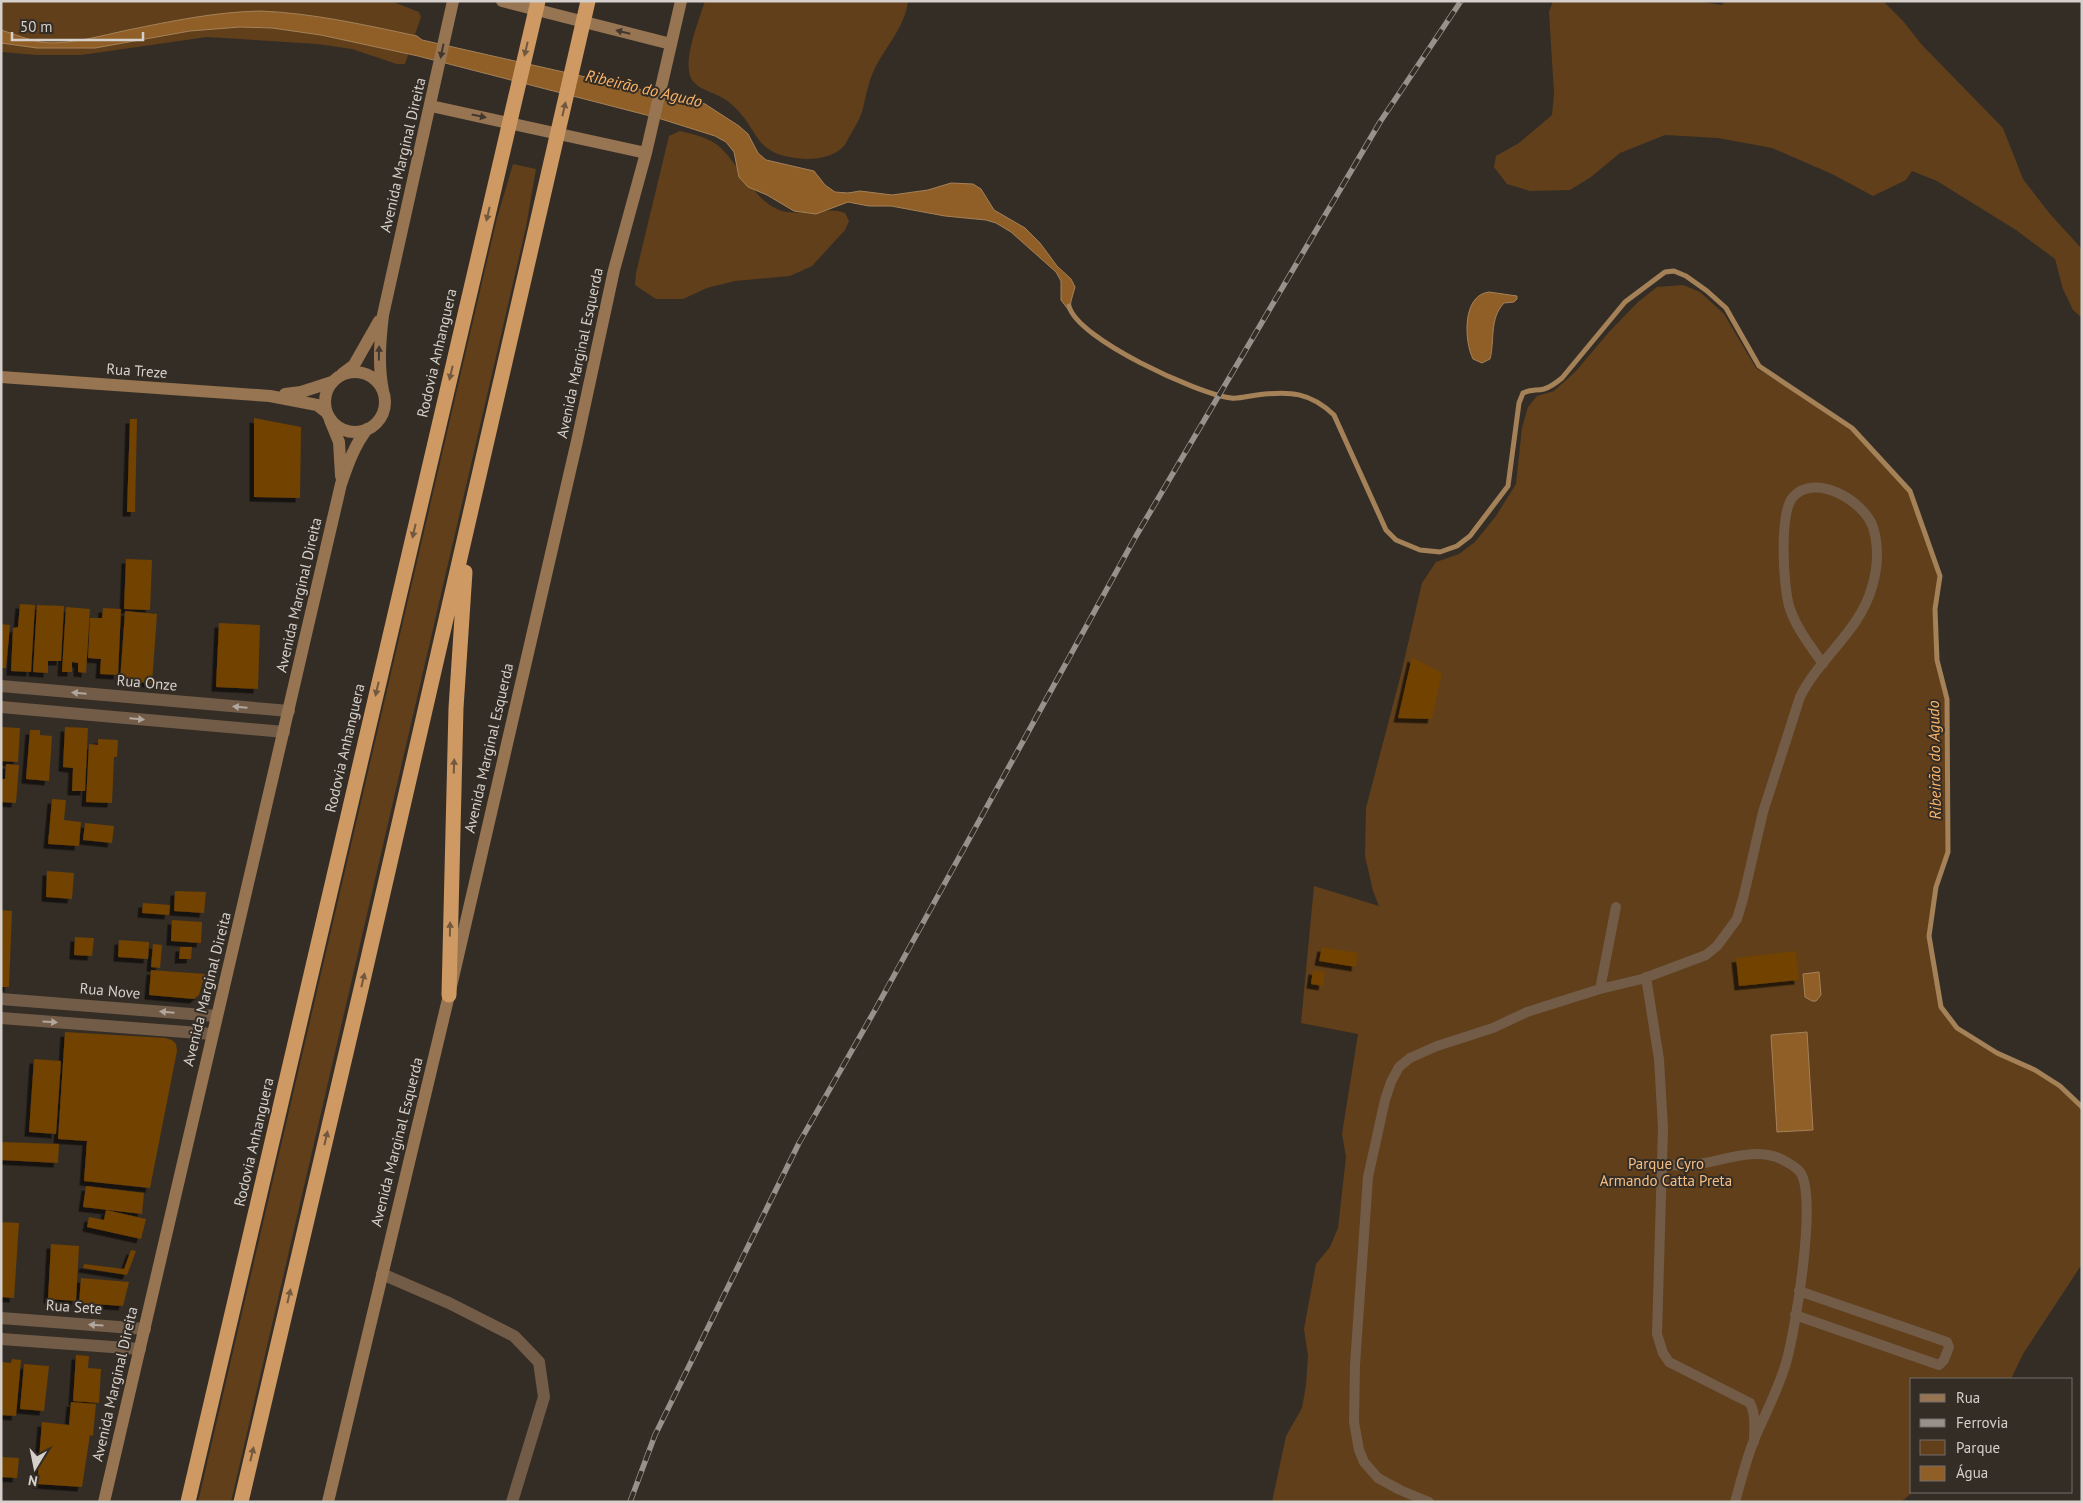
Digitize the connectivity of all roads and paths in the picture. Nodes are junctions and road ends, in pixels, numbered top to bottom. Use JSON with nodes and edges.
{"nodes":[{"id":1,"x":502,"y":1,"type":"edge"},
{"id":2,"x":538,"y":1,"type":"edge"},
{"id":3,"x":588,"y":1,"type":"edge"},
{"id":4,"x":681,"y":1,"type":"edge"},
{"id":5,"x":452,"y":7,"type":"edge"},
{"id":6,"x":670,"y":44,"type":"junction"},
{"id":7,"x":431,"y":106,"type":"junction"},
{"id":8,"x":646,"y":153,"type":"junction"},
{"id":9,"x":383,"y":315,"type":"junction"},
{"id":10,"x":1,"y":377,"type":"edge"},
{"id":11,"x":336,"y":379,"type":"junction"},
{"id":12,"x":383,"y":391,"type":"junction"},
{"id":13,"x":270,"y":396,"type":"junction"},
{"id":14,"x":328,"y":415,"type":"junction"},
{"id":15,"x":367,"y":429,"type":"junction"},
{"id":16,"x":341,"y":484,"type":"junction"},
{"id":17,"x":468,"y":526,"type":"junction"},
{"id":18,"x":1823,"y":664,"type":"junction"},
{"id":19,"x":1,"y":686,"type":"edge"},
{"id":20,"x":1,"y":707,"type":"edge"},
{"id":21,"x":289,"y":711,"type":"junction"},
{"id":22,"x":284,"y":732,"type":"junction"},
{"id":23,"x":1616,"y":907,"type":"dead end"},
{"id":24,"x":1646,"y":977,"type":"junction"},
{"id":25,"x":1600,"y":989,"type":"junction"},
{"id":26,"x":449,"y":995,"type":"junction"},
{"id":27,"x":1,"y":998,"type":"edge"},
{"id":28,"x":216,"y":1016,"type":"junction"},
{"id":29,"x":1,"y":1018,"type":"edge"},
{"id":30,"x":212,"y":1034,"type":"junction"},
{"id":31,"x":1662,"y":1165,"type":"junction"},
{"id":32,"x":382,"y":1274,"type":"junction"},
{"id":33,"x":1799,"y":1291,"type":"junction"},
{"id":34,"x":1795,"y":1315,"type":"junction"},
{"id":35,"x":1,"y":1318,"type":"edge"},
{"id":36,"x":31,"y":1320,"type":"junction"},
{"id":37,"x":145,"y":1329,"type":"junction"},
{"id":38,"x":1,"y":1339,"type":"edge"},
{"id":39,"x":28,"y":1341,"type":"junction"},
{"id":40,"x":140,"y":1349,"type":"junction"},
{"id":41,"x":1754,"y":1442,"type":"junction"},
{"id":42,"x":104,"y":1502,"type":"edge"},
{"id":43,"x":188,"y":1502,"type":"edge"},
{"id":44,"x":241,"y":1502,"type":"edge"},
{"id":45,"x":328,"y":1502,"type":"edge"},
{"id":46,"x":512,"y":1502,"type":"edge"},
{"id":47,"x":1429,"y":1502,"type":"edge"},
{"id":48,"x":1735,"y":1502,"type":"edge"}],
"edges":[{"from":6,"to":1,"type":"main road","one_way":true},
{"from":2,"to":43,"type":"highway","name":"Rodovia Anhanguera","one_way":true},
{"from":17,"to":3,"type":"highway","one_way":true},
{"from":4,"to":6,"type":"main road","name":"Avenida Marginal Esquerda"},
{"from":5,"to":7,"type":"main road","name":"Avenida Marginal Direita","one_way":true},
{"from":6,"to":8,"type":"main road","name":"Avenida Marginal Esquerda"},
{"from":7,"to":8,"type":"main road","one_way":true},
{"from":7,"to":9,"type":"main road","name":"Avenida Marginal Direita"},
{"from":8,"to":26,"type":"main road","name":"Avenida Marginal Esquerda"},
{"from":9,"to":11,"type":"main road","name":"Avenida Marginal Direita"},
{"from":12,"to":9,"type":"main road","name":"Avenida Marginal Direita","one_way":true},
{"from":10,"to":13,"type":"main road","name":"Rua Treze"},
{"from":11,"to":12,"type":"main road"},
{"from":11,"to":13,"type":"main road","name":"Rua Treze"},
{"from":11,"to":14,"type":"main road"},
{"from":12,"to":15,"type":"main road"},
{"from":13,"to":14,"type":"main road","name":"Rua Treze"},
{"from":14,"to":15,"type":"main road"},
{"from":14,"to":16,"type":"main road","name":"Avenida Marginal Direita"},
{"from":15,"to":16,"type":"main road","name":"Avenida Marginal Direita"},
{"from":16,"to":21,"type":"main road","name":"Avenida Marginal Direita"},
{"from":26,"to":17,"type":"highway","one_way":true},
{"from":44,"to":17,"type":"highway","one_way":true},
{"from":18,"to":18,"type":"lane"},
{"from":18,"to":24,"type":"lane"},
{"from":21,"to":19,"type":"street","name":"Rua Onze","one_way":true},
{"from":20,"to":22,"type":"street","one_way":true},
{"from":21,"to":22,"type":"main road","name":"Avenida Marginal Direita"},
{"from":22,"to":28,"type":"main road","name":"Avenida Marginal Direita"},
{"from":23,"to":25,"type":"lane"},
{"from":24,"to":25,"type":"lane"},
{"from":24,"to":31,"type":"lane"},
{"from":25,"to":47,"type":"lane"},
{"from":26,"to":32,"type":"main road","name":"Avenida Marginal Esquerda"},
{"from":28,"to":27,"type":"street","name":"Rua Nove","one_way":true},
{"from":28,"to":30,"type":"main road","name":"Avenida Marginal Direita"},
{"from":29,"to":30,"type":"street","one_way":true},
{"from":30,"to":37,"type":"main road","name":"Avenida Marginal Direita"},
{"from":31,"to":33,"type":"lane"},
{"from":31,"to":41,"type":"lane"},
{"from":32,"to":45,"type":"main road","name":"Avenida Marginal Esquerda"},
{"from":32,"to":46,"type":"street"},
{"from":33,"to":34,"type":"lane"},
{"from":33,"to":34,"type":"lane"},
{"from":34,"to":41,"type":"lane"},
{"from":35,"to":36,"type":"street","name":"Rua Sete"},
{"from":37,"to":36,"type":"street","name":"Rua Sete","one_way":true},
{"from":36,"to":39,"type":"street"},
{"from":37,"to":40,"type":"main road","name":"Avenida Marginal Direita"},
{"from":38,"to":39,"type":"street"},
{"from":39,"to":40,"type":"street"},
{"from":40,"to":42,"type":"main road","name":"Avenida Marginal Direita"},
{"from":41,"to":48,"type":"lane"}]}
